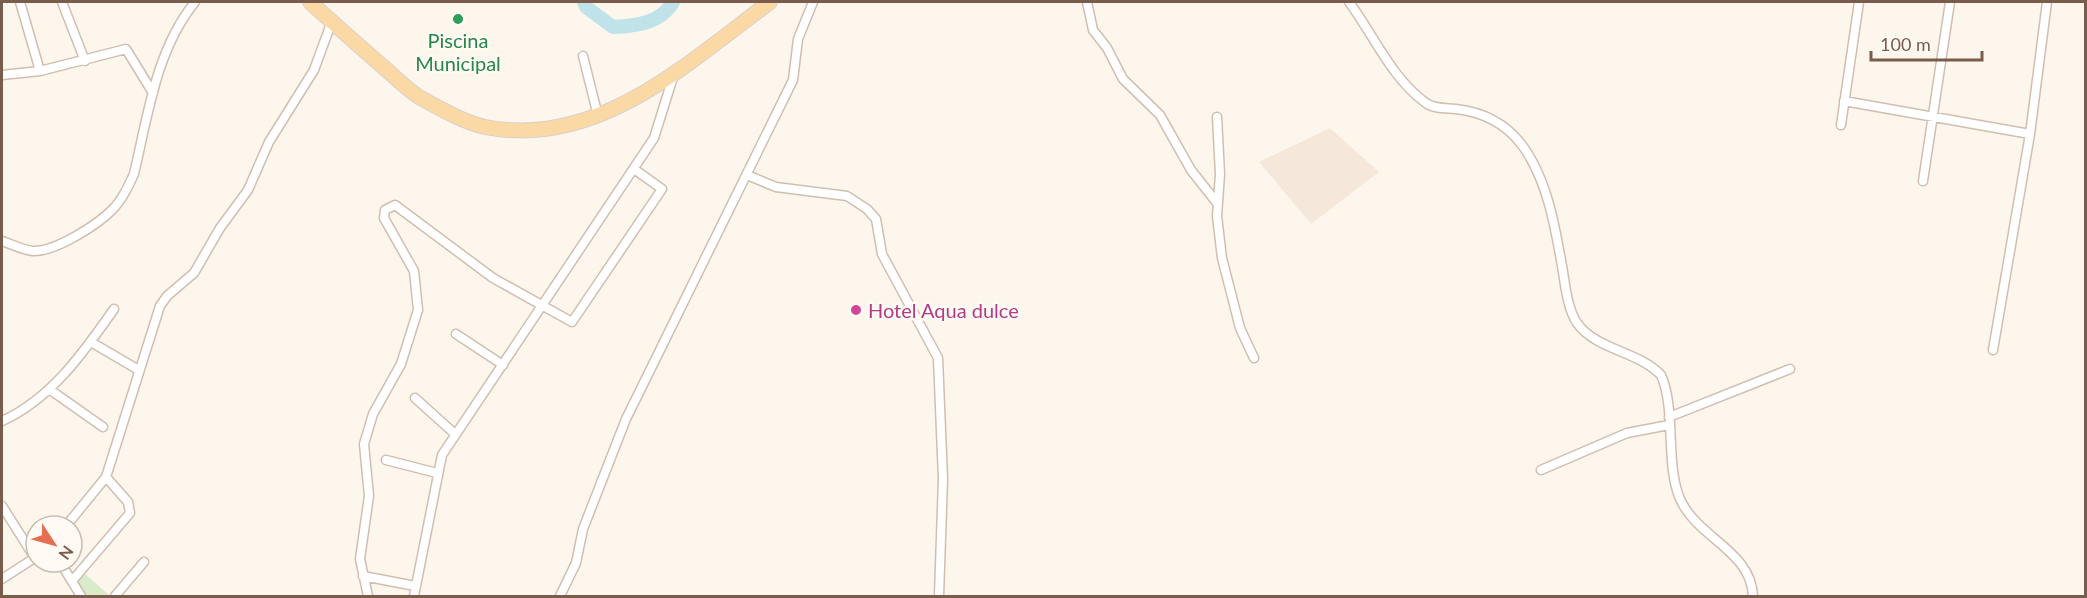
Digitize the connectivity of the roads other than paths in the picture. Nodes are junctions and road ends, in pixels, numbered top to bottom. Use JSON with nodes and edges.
{"nodes":[{"id":1,"x":20,"y":2,"type":"edge"},
{"id":2,"x":62,"y":2,"type":"edge"},
{"id":3,"x":195,"y":2,"type":"edge"},
{"id":4,"x":310,"y":2,"type":"edge"},
{"id":5,"x":770,"y":2,"type":"edge"},
{"id":6,"x":813,"y":2,"type":"edge"},
{"id":7,"x":1087,"y":2,"type":"edge"},
{"id":8,"x":1349,"y":2,"type":"edge"},
{"id":9,"x":1859,"y":2,"type":"edge"},
{"id":10,"x":1950,"y":2,"type":"edge"},
{"id":11,"x":2047,"y":2,"type":"edge"},
{"id":12,"x":332,"y":21,"type":"junction"},
{"id":13,"x":583,"y":56,"type":"dead end"},
{"id":14,"x":85,"y":61,"type":"junction"},
{"id":15,"x":40,"y":70,"type":"junction"},
{"id":16,"x":674,"y":74,"type":"junction"},
{"id":17,"x":2,"y":75,"type":"edge"},
{"id":18,"x":153,"y":93,"type":"junction"},
{"id":19,"x":1844,"y":101,"type":"junction"},
{"id":20,"x":1933,"y":115,"type":"junction"},
{"id":21,"x":598,"y":116,"type":"junction"},
{"id":22,"x":1217,"y":117,"type":"dead end"},
{"id":23,"x":1840,"y":125,"type":"dead end"},
{"id":24,"x":2030,"y":134,"type":"junction"},
{"id":25,"x":634,"y":169,"type":"junction"},
{"id":26,"x":747,"y":175,"type":"junction"},
{"id":27,"x":1923,"y":181,"type":"dead end"},
{"id":28,"x":1217,"y":203,"type":"junction"},
{"id":29,"x":2,"y":241,"type":"edge"},
{"id":30,"x":541,"y":304,"type":"junction"},
{"id":31,"x":114,"y":309,"type":"dead end"},
{"id":32,"x":456,"y":334,"type":"dead end"},
{"id":33,"x":91,"y":342,"type":"junction"},
{"id":34,"x":1993,"y":350,"type":"dead end"},
{"id":35,"x":1254,"y":358,"type":"dead end"},
{"id":36,"x":503,"y":365,"type":"junction"},
{"id":37,"x":138,"y":369,"type":"junction"},
{"id":38,"x":1790,"y":369,"type":"dead end"},
{"id":39,"x":49,"y":389,"type":"junction"},
{"id":40,"x":415,"y":398,"type":"dead end"},
{"id":41,"x":2,"y":421,"type":"edge"},
{"id":42,"x":1669,"y":421,"type":"junction"},
{"id":43,"x":103,"y":428,"type":"dead end"},
{"id":44,"x":455,"y":434,"type":"junction"},
{"id":45,"x":386,"y":459,"type":"dead end"},
{"id":46,"x":1540,"y":470,"type":"dead end"},
{"id":47,"x":437,"y":473,"type":"junction"},
{"id":48,"x":106,"y":477,"type":"junction"},
{"id":49,"x":2,"y":506,"type":"edge"},
{"id":50,"x":76,"y":514,"type":"edge"},
{"id":51,"x":24,"y":540,"type":"edge"},
{"id":52,"x":144,"y":562,"type":"dead end"},
{"id":53,"x":24,"y":564,"type":"edge"},
{"id":54,"x":68,"y":574,"type":"edge"},
{"id":55,"x":363,"y":576,"type":"junction"},
{"id":56,"x":2,"y":579,"type":"edge"},
{"id":57,"x":72,"y":581,"type":"junction"},
{"id":58,"x":415,"y":586,"type":"junction"},
{"id":59,"x":414,"y":596,"type":"edge"},
{"id":60,"x":81,"y":597,"type":"edge"},
{"id":61,"x":115,"y":597,"type":"edge"},
{"id":62,"x":368,"y":597,"type":"edge"},
{"id":63,"x":560,"y":597,"type":"edge"},
{"id":64,"x":939,"y":597,"type":"edge"},
{"id":65,"x":1753,"y":597,"type":"edge"}],
"edges":[{"from":1,"to":15,"type":"street"},
{"from":2,"to":14,"type":"street"},
{"from":3,"to":18,"type":"street"},
{"from":4,"to":12,"type":"main road"},
{"from":5,"to":16,"type":"main road"},
{"from":6,"to":26,"type":"street"},
{"from":7,"to":28,"type":"street"},
{"from":8,"to":42,"type":"street"},
{"from":9,"to":19,"type":"street"},
{"from":10,"to":20,"type":"street"},
{"from":11,"to":24,"type":"street"},
{"from":12,"to":21,"type":"main road"},
{"from":12,"to":37,"type":"street"},
{"from":13,"to":21,"type":"street"},
{"from":14,"to":15,"type":"street"},
{"from":14,"to":18,"type":"street"},
{"from":15,"to":17,"type":"street"},
{"from":16,"to":21,"type":"main road"},
{"from":16,"to":25,"type":"street"},
{"from":18,"to":29,"type":"street"},
{"from":19,"to":20,"type":"street"},
{"from":19,"to":23,"type":"street"},
{"from":20,"to":24,"type":"street"},
{"from":20,"to":27,"type":"street"},
{"from":22,"to":28,"type":"street"},
{"from":24,"to":34,"type":"street"},
{"from":25,"to":30,"type":"street"},
{"from":25,"to":30,"type":"street"},
{"from":26,"to":63,"type":"street"},
{"from":26,"to":64,"type":"street"},
{"from":28,"to":35,"type":"street"},
{"from":30,"to":36,"type":"street"},
{"from":30,"to":55,"type":"street"},
{"from":31,"to":33,"type":"street"},
{"from":32,"to":36,"type":"street"},
{"from":33,"to":37,"type":"street"},
{"from":33,"to":39,"type":"street"},
{"from":36,"to":44,"type":"street"},
{"from":37,"to":48,"type":"street"},
{"from":38,"to":42,"type":"street"},
{"from":39,"to":41,"type":"street"},
{"from":39,"to":43,"type":"street"},
{"from":40,"to":44,"type":"street"},
{"from":42,"to":46,"type":"street"},
{"from":42,"to":65,"type":"street"},
{"from":44,"to":47,"type":"street"},
{"from":45,"to":47,"type":"street"},
{"from":47,"to":58,"type":"street"},
{"from":48,"to":50,"type":"street"},
{"from":48,"to":57,"type":"street"},
{"from":49,"to":51,"type":"street"},
{"from":52,"to":61,"type":"street"},
{"from":53,"to":56,"type":"street"},
{"from":54,"to":57,"type":"street"},
{"from":55,"to":58,"type":"street"},
{"from":55,"to":62,"type":"street"},
{"from":57,"to":60,"type":"street"},
{"from":58,"to":59,"type":"street"}]}
